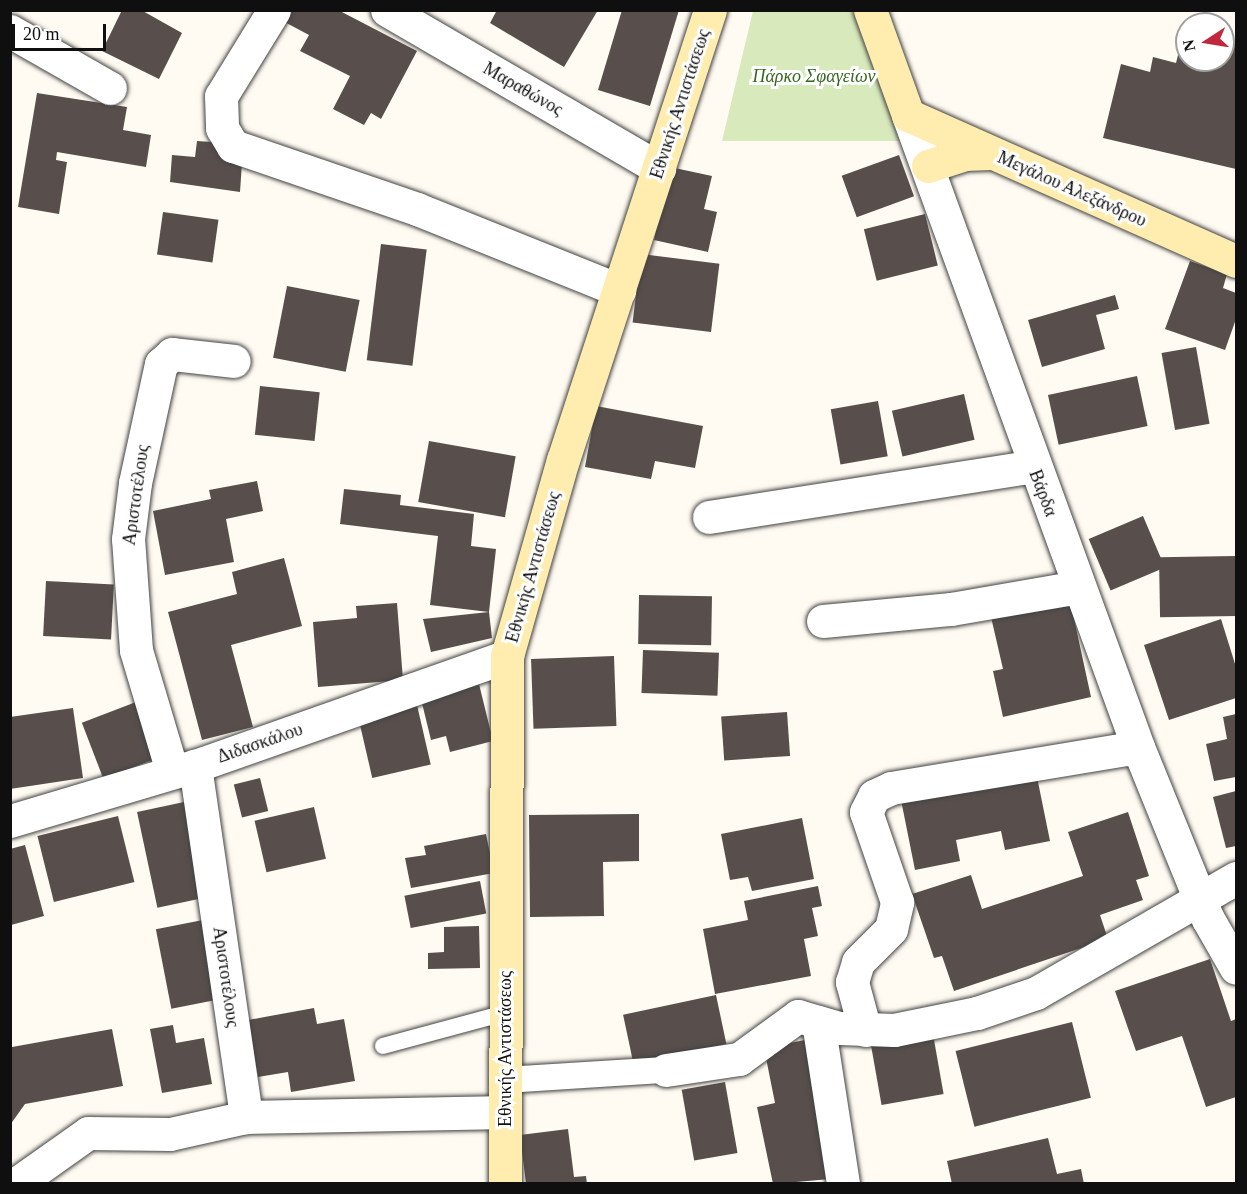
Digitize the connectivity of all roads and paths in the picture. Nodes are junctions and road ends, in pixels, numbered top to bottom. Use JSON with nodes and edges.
{"nodes":[{"id":1,"x":274,"y":10,"type":"edge"},
{"id":2,"x":387,"y":10,"type":"edge"},
{"id":3,"x":710,"y":10,"type":"edge"},
{"id":4,"x":870,"y":10,"type":"edge"},
{"id":5,"x":10,"y":31,"type":"edge"},
{"id":6,"x":110,"y":88,"type":"dead end"},
{"id":7,"x":908,"y":115,"type":"junction"},
{"id":8,"x":991,"y":153,"type":"junction"},
{"id":9,"x":928,"y":166,"type":"junction"},
{"id":10,"x":659,"y":168,"type":"junction"},
{"id":11,"x":1236,"y":261,"type":"edge"},
{"id":12,"x":618,"y":290,"type":"junction"},
{"id":13,"x":234,"y":361,"type":"dead end"},
{"id":14,"x":1033,"y":466,"type":"junction"},
{"id":15,"x":709,"y":517,"type":"dead end"},
{"id":16,"x":1079,"y":587,"type":"junction"},
{"id":17,"x":823,"y":621,"type":"dead end"},
{"id":18,"x":507,"y":656,"type":"junction"},
{"id":19,"x":1138,"y":747,"type":"junction"},
{"id":20,"x":184,"y":768,"type":"junction"},
{"id":21,"x":10,"y":821,"type":"edge"},
{"id":22,"x":1236,"y":878,"type":"edge"},
{"id":23,"x":1200,"y":900,"type":"junction"},
{"id":24,"x":1236,"y":968,"type":"edge"},
{"id":25,"x":505,"y":1013,"type":"junction"},
{"id":26,"x":818,"y":1022,"type":"junction"},
{"id":27,"x":865,"y":1030,"type":"junction"},
{"id":28,"x":383,"y":1046,"type":"dead end"},
{"id":29,"x":666,"y":1070,"type":"joint"},
{"id":30,"x":505,"y":1080,"type":"junction"},
{"id":31,"x":505,"y":1112,"type":"junction"},
{"id":32,"x":246,"y":1117,"type":"junction"},
{"id":33,"x":16,"y":1184,"type":"edge"},
{"id":34,"x":505,"y":1184,"type":"edge"},
{"id":35,"x":843,"y":1184,"type":"edge"}],
"edges":[{"from":1,"to":12,"type":"street"},
{"from":2,"to":10,"type":"street","name":"Μαραθώνος"},
{"from":3,"to":10,"type":"main road","name":"Εθνικής Αντιστάσεως"},
{"from":4,"to":7,"type":"main road","name":"Βάρδα"},
{"from":5,"to":6,"type":"street"},
{"from":7,"to":8,"type":"main road","name":"Μεγάλου Αλεξάνδρου"},
{"from":7,"to":9,"type":"street","name":"Βάρδα"},
{"from":8,"to":9,"type":"main road"},
{"from":8,"to":11,"type":"main road","name":"Μεγάλου Αλεξάνδρου"},
{"from":9,"to":14,"type":"street","name":"Βάρδα"},
{"from":10,"to":12,"type":"main road","name":"Εθνικής Αντιστάσεως"},
{"from":12,"to":18,"type":"main road","name":"Εθνικής Αντιστάσεως"},
{"from":13,"to":20,"type":"street","name":"Αριστοτέλους"},
{"from":14,"to":15,"type":"street"},
{"from":14,"to":16,"type":"street","name":"Βάρδα"},
{"from":16,"to":17,"type":"street"},
{"from":16,"to":19,"type":"street","name":"Βάρδα"},
{"from":18,"to":20,"type":"street","name":"Διδασκάλου"},
{"from":18,"to":25,"type":"main road","name":"Εθνικής Αντιστάσεως"},
{"from":19,"to":23,"type":"street","name":"Βάρδα"},
{"from":19,"to":27,"type":"street"},
{"from":20,"to":21,"type":"street","name":"Διδασκάλου"},
{"from":20,"to":32,"type":"street","name":"Αριστοτέλους"},
{"from":22,"to":23,"type":"street"},
{"from":23,"to":24,"type":"street","name":"Βάρδα"},
{"from":23,"to":27,"type":"street"},
{"from":25,"to":28,"type":"lane"},
{"from":25,"to":30,"type":"main road","name":"Εθνικής Αντιστάσεως"},
{"from":26,"to":27,"type":"street"},
{"from":26,"to":29,"type":"street"},
{"from":26,"to":35,"type":"street"},
{"from":29,"to":30,"type":"street"},
{"from":30,"to":31,"type":"main road","name":"Εθνικής Αντιστάσεως"},
{"from":31,"to":32,"type":"street"},
{"from":31,"to":34,"type":"main road","name":"Εθνικής Αντιστάσεως"},
{"from":32,"to":33,"type":"street"}]}
